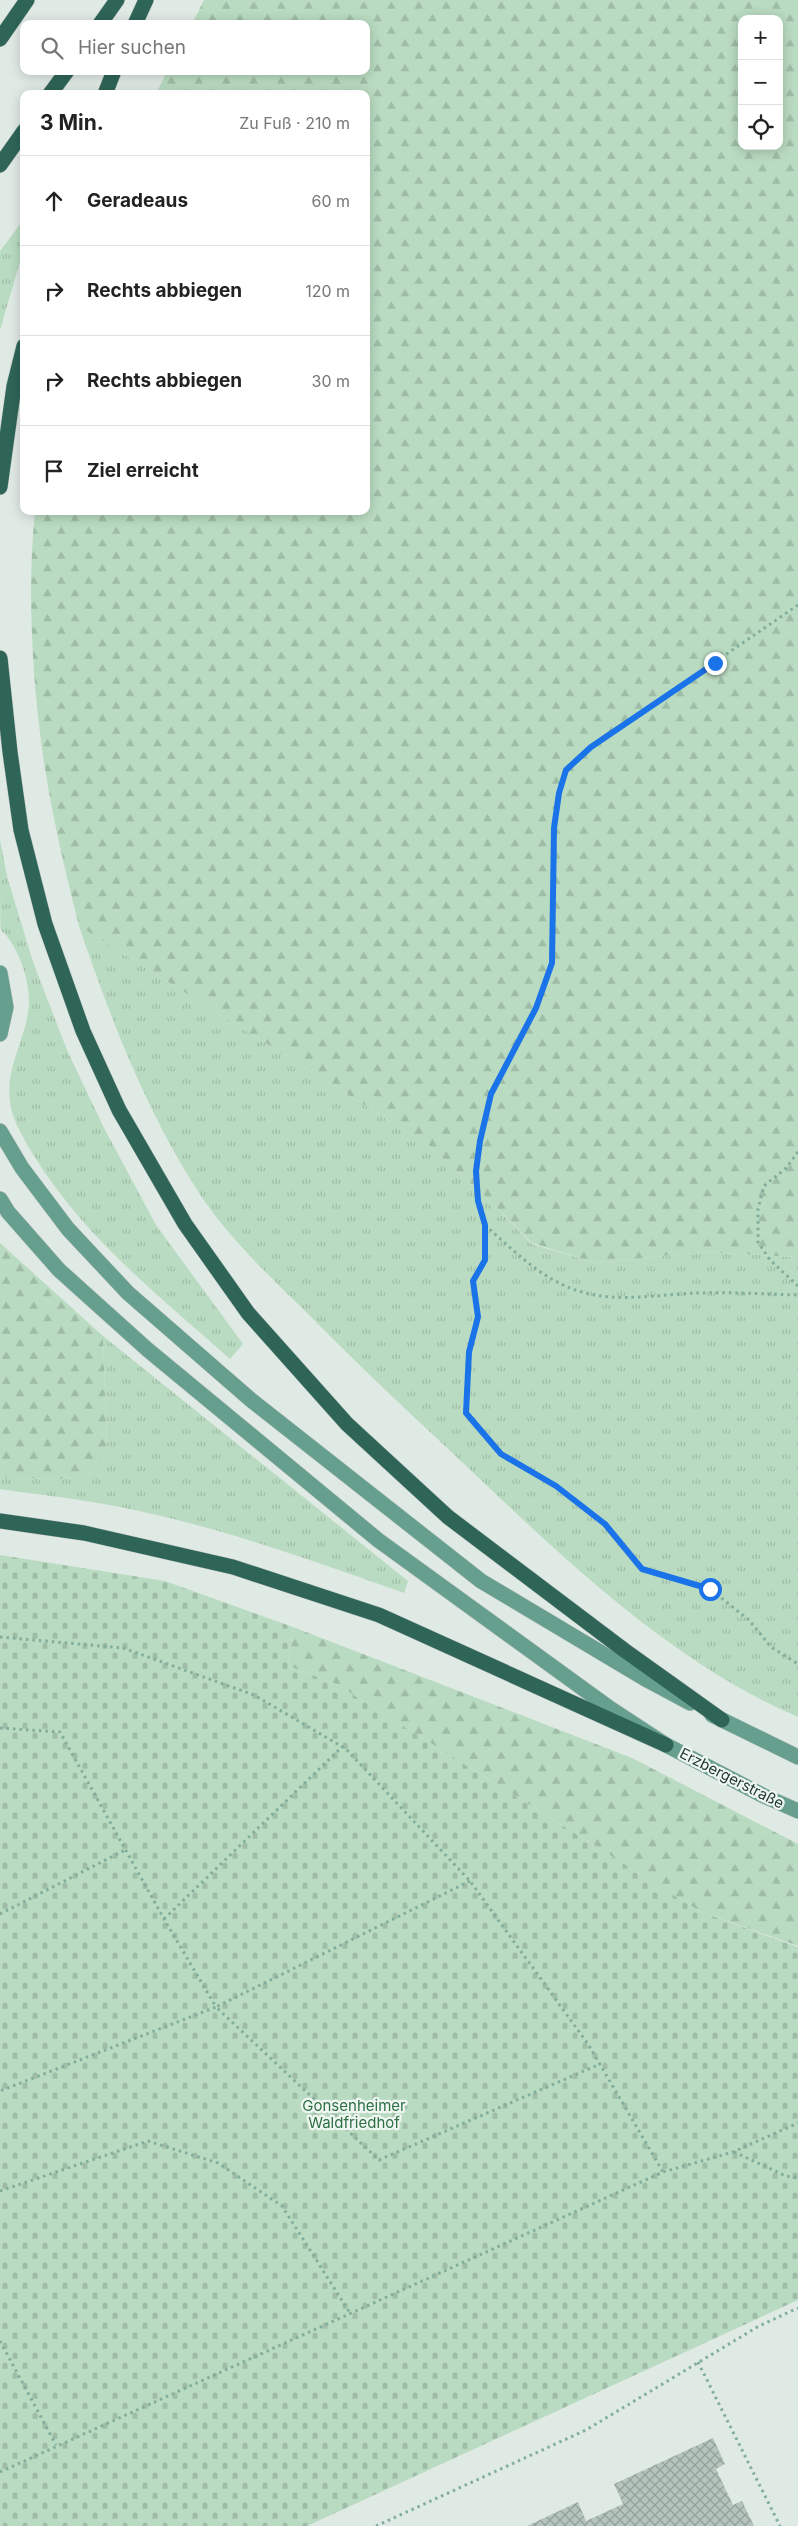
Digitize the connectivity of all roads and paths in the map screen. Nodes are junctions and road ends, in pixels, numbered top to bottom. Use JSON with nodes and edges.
{"nodes":[{"id":1,"x":27,"y":0,"type":"edge"},
{"id":2,"x":117,"y":0,"type":"edge"},
{"id":3,"x":146,"y":0,"type":"edge"},
{"id":4,"x":103,"y":20,"type":"edge"},
{"id":5,"x":137,"y":20,"type":"edge"},
{"id":6,"x":0,"y":39,"type":"edge"},
{"id":7,"x":63,"y":75,"type":"edge"},
{"id":8,"x":112,"y":75,"type":"edge"},
{"id":9,"x":53,"y":90,"type":"edge"},
{"id":10,"x":107,"y":90,"type":"edge"},
{"id":11,"x":20,"y":136,"type":"edge"},
{"id":12,"x":0,"y":164,"type":"edge"},
{"id":13,"x":20,"y":362,"type":"edge"},
{"id":14,"x":0,"y":487,"type":"edge"},
{"id":15,"x":798,"y":605,"type":"edge"},
{"id":16,"x":0,"y":658,"type":"edge"},
{"id":17,"x":0,"y":972,"type":"edge"},
{"id":18,"x":0,"y":1034,"type":"edge"},
{"id":19,"x":0,"y":1131,"type":"edge"},
{"id":20,"x":798,"y":1152,"type":"edge"},
{"id":21,"x":0,"y":1199,"type":"edge"},
{"id":22,"x":485,"y":1225,"type":"junction"},
{"id":23,"x":798,"y":1286,"type":"edge"},
{"id":24,"x":798,"y":1295,"type":"edge"},
{"id":25,"x":0,"y":1521,"type":"edge"},
{"id":26,"x":0,"y":1637,"type":"edge"},
{"id":27,"x":798,"y":1664,"type":"edge"},
{"id":28,"x":722,"y":1720,"type":"junction"},
{"id":29,"x":0,"y":1728,"type":"edge"},
{"id":30,"x":666,"y":1745,"type":"junction"},
{"id":31,"x":342,"y":1747,"type":"junction"},
{"id":32,"x":798,"y":1757,"type":"edge"},
{"id":33,"x":798,"y":1811,"type":"edge"},
{"id":34,"x":126,"y":1850,"type":"junction"},
{"id":35,"x":470,"y":1881,"type":"junction"},
{"id":36,"x":0,"y":1914,"type":"edge"},
{"id":37,"x":164,"y":1919,"type":"junction"},
{"id":38,"x":216,"y":2007,"type":"junction"},
{"id":39,"x":600,"y":2064,"type":"junction"},
{"id":40,"x":0,"y":2090,"type":"edge"},
{"id":41,"x":798,"y":2124,"type":"edge"},
{"id":42,"x":733,"y":2152,"type":"junction"},
{"id":43,"x":662,"y":2172,"type":"junction"},
{"id":44,"x":798,"y":2178,"type":"edge"},
{"id":45,"x":0,"y":2191,"type":"edge"},
{"id":46,"x":798,"y":2308,"type":"edge"},
{"id":47,"x":350,"y":2313,"type":"junction"},
{"id":48,"x":0,"y":2341,"type":"edge"},
{"id":49,"x":698,"y":2362,"type":"junction"},
{"id":50,"x":56,"y":2445,"type":"junction"},
{"id":51,"x":0,"y":2472,"type":"edge"},
{"id":52,"x":376,"y":2526,"type":"edge"},
{"id":53,"x":780,"y":2526,"type":"edge"}],
"edges":[{"from":1,"to":6,"type":"highway"},
{"from":2,"to":4,"type":"highway"},
{"from":3,"to":5,"type":"highway"},
{"from":7,"to":9,"type":"highway"},
{"from":8,"to":10,"type":"highway"},
{"from":11,"to":12,"type":"highway"},
{"from":13,"to":14,"type":"highway"},
{"from":15,"to":22,"type":"path"},
{"from":16,"to":28,"type":"highway"},
{"from":17,"to":18,"type":"main road"},
{"from":19,"to":28,"type":"main road"},
{"from":20,"to":23,"type":"path"},
{"from":21,"to":30,"type":"main road","name":"Erzbergerstraße"},
{"from":22,"to":24,"type":"path"},
{"from":22,"to":27,"type":"path"},
{"from":25,"to":30,"type":"highway"},
{"from":26,"to":31,"type":"path"},
{"from":28,"to":32,"type":"main road"},
{"from":29,"to":34,"type":"path"},
{"from":30,"to":33,"type":"main road","name":"Erzbergerstraße"},
{"from":31,"to":35,"type":"path"},
{"from":31,"to":37,"type":"path"},
{"from":34,"to":36,"type":"path"},
{"from":34,"to":37,"type":"path"},
{"from":35,"to":38,"type":"path"},
{"from":35,"to":39,"type":"path"},
{"from":37,"to":38,"type":"path"},
{"from":38,"to":39,"type":"path"},
{"from":38,"to":40,"type":"path"},
{"from":39,"to":43,"type":"path"},
{"from":41,"to":42,"type":"path"},
{"from":42,"to":43,"type":"path"},
{"from":42,"to":44,"type":"path"},
{"from":43,"to":47,"type":"path"},
{"from":45,"to":47,"type":"path"},
{"from":46,"to":49,"type":"path"},
{"from":47,"to":50,"type":"path"},
{"from":48,"to":50,"type":"path"},
{"from":49,"to":52,"type":"path"},
{"from":49,"to":53,"type":"path"},
{"from":50,"to":51,"type":"path"}]}
